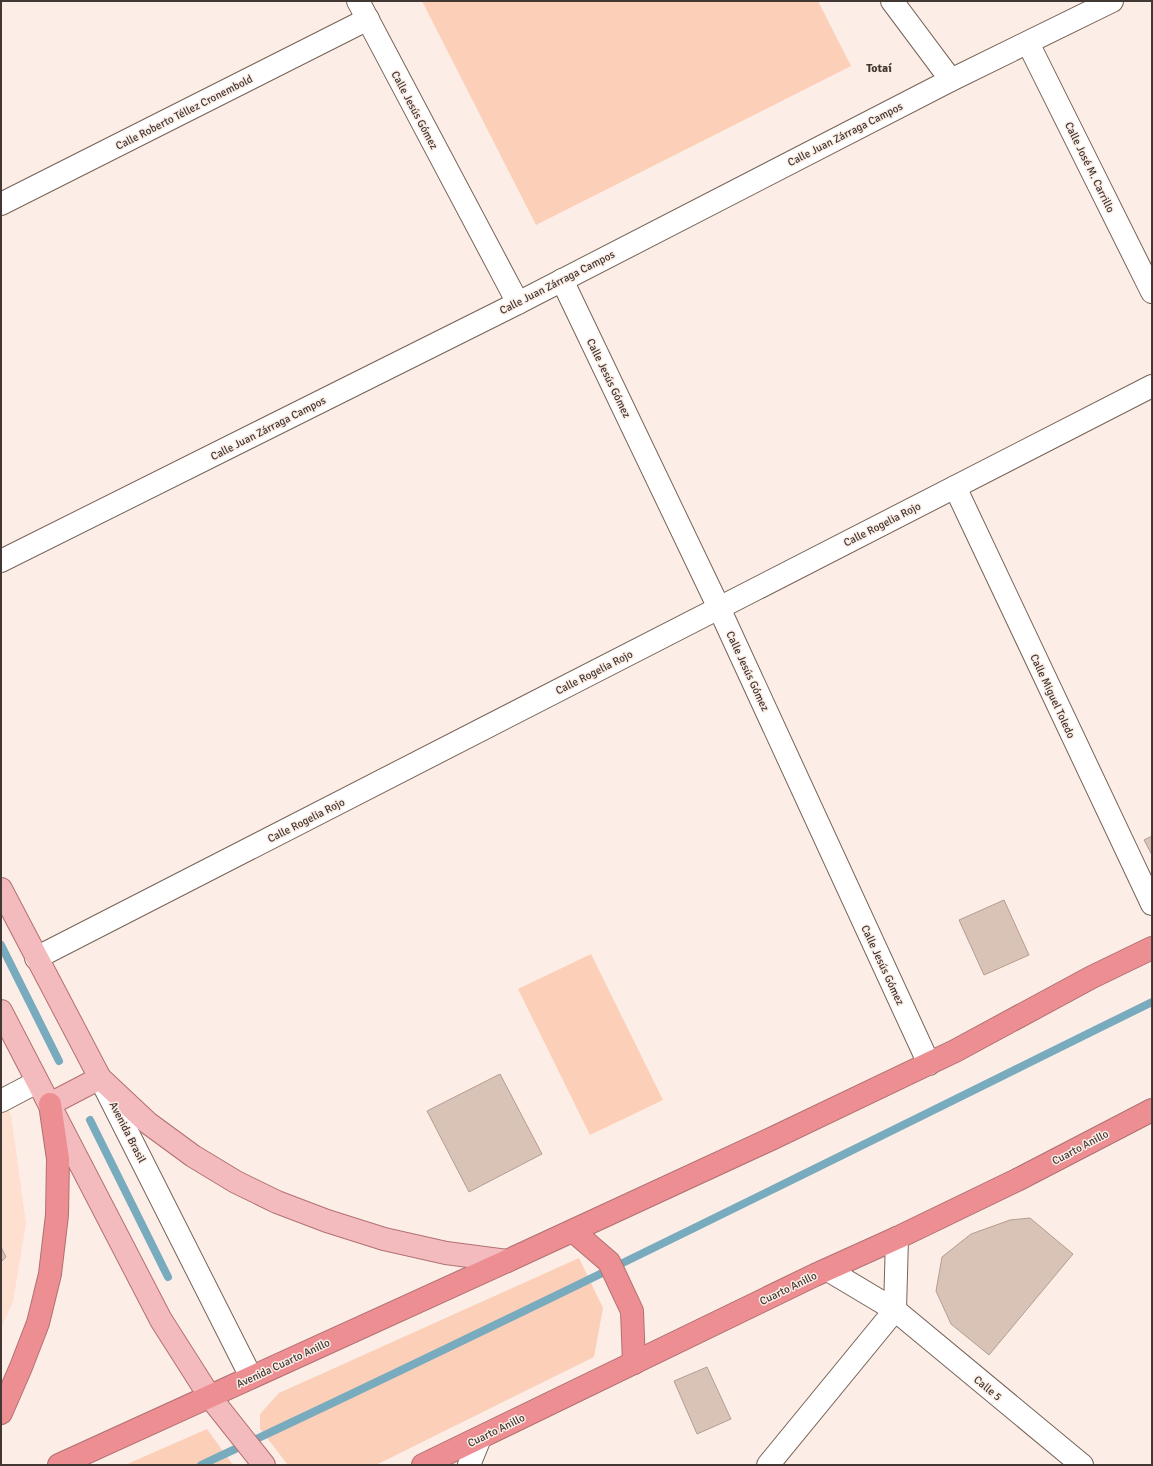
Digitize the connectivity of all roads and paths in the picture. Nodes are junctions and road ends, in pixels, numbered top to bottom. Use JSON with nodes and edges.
{"nodes":[{"id":1,"x":892,"y":1,"type":"edge"},
{"id":2,"x":1112,"y":1,"type":"edge"},
{"id":3,"x":363,"y":10,"type":"edge"},
{"id":4,"x":1028,"y":43,"type":"junction"},
{"id":5,"x":950,"y":80,"type":"junction"},
{"id":6,"x":1,"y":204,"type":"edge"},
{"id":7,"x":562,"y":280,"type":"junction"},
{"id":8,"x":1152,"y":292,"type":"edge"},
{"id":9,"x":518,"y":303,"type":"junction"},
{"id":10,"x":1152,"y":386,"type":"edge"},
{"id":11,"x":955,"y":487,"type":"junction"},
{"id":12,"x":1,"y":561,"type":"edge"},
{"id":13,"x":719,"y":608,"type":"junction"},
{"id":14,"x":1,"y":889,"type":"edge"},
{"id":15,"x":1152,"y":904,"type":"edge"},
{"id":16,"x":1152,"y":948,"type":"edge"},
{"id":17,"x":36,"y":958,"type":"junction"},
{"id":18,"x":1,"y":1011,"type":"edge"},
{"id":19,"x":929,"y":1064,"type":"junction"},
{"id":20,"x":100,"y":1078,"type":"junction"},
{"id":21,"x":37,"y":1082,"type":"junction"},
{"id":22,"x":1,"y":1101,"type":"edge"},
{"id":23,"x":50,"y":1104,"type":"junction"},
{"id":24,"x":1152,"y":1110,"type":"edge"},
{"id":25,"x":573,"y":1231,"type":"junction"},
{"id":26,"x":897,"y":1238,"type":"junction"},
{"id":27,"x":507,"y":1261,"type":"junction"},
{"id":28,"x":828,"y":1270,"type":"junction"},
{"id":29,"x":895,"y":1310,"type":"junction"},
{"id":30,"x":634,"y":1363,"type":"junction"},
{"id":31,"x":251,"y":1377,"type":"junction"},
{"id":32,"x":210,"y":1397,"type":"junction"},
{"id":33,"x":1,"y":1413,"type":"edge"},
{"id":34,"x":480,"y":1438,"type":"junction"},
{"id":35,"x":263,"y":1464,"type":"edge"},
{"id":36,"x":59,"y":1465,"type":"edge"},
{"id":37,"x":423,"y":1465,"type":"edge"},
{"id":38,"x":469,"y":1465,"type":"edge"},
{"id":39,"x":768,"y":1465,"type":"edge"},
{"id":40,"x":1082,"y":1465,"type":"edge"}],
"edges":[{"from":1,"to":5,"type":"street"},
{"from":2,"to":4,"type":"street","name":"Calle Juan Zárraga Campos"},
{"from":3,"to":6,"type":"street","name":"Calle Roberto Téllez Cronembold"},
{"from":3,"to":9,"type":"street","name":"Calle Jesús Gómez"},
{"from":4,"to":5,"type":"street","name":"Calle Juan Zárraga Campos"},
{"from":4,"to":8,"type":"street","name":"Calle José M. Carrillo"},
{"from":5,"to":7,"type":"street","name":"Calle Juan Zárraga Campos"},
{"from":7,"to":9,"type":"street","name":"Calle Juan Zárraga Campos"},
{"from":7,"to":13,"type":"street","name":"Calle Jesús Gómez"},
{"from":9,"to":12,"type":"street","name":"Calle Juan Zárraga Campos"},
{"from":10,"to":11,"type":"street","name":"Calle Rogelia Rojo"},
{"from":11,"to":13,"type":"street","name":"Calle Rogelia Rojo"},
{"from":11,"to":15,"type":"street","name":"Calle Miguel Toledo"},
{"from":13,"to":17,"type":"street","name":"Calle Rogelia Rojo"},
{"from":13,"to":19,"type":"street","name":"Calle Jesús Gómez"},
{"from":14,"to":17,"type":"main road","name":"Avenida Brasil"},
{"from":16,"to":19,"type":"highway"},
{"from":17,"to":20,"type":"main road","name":"Avenida Brasil"},
{"from":18,"to":21,"type":"main road"},
{"from":19,"to":25,"type":"highway"},
{"from":20,"to":23,"type":"main road"},
{"from":20,"to":27,"type":"main road"},
{"from":20,"to":31,"type":"street","name":"Avenida Brasil"},
{"from":21,"to":22,"type":"street"},
{"from":21,"to":23,"type":"main road"},
{"from":23,"to":32,"type":"main road"},
{"from":23,"to":33,"type":"highway"},
{"from":24,"to":26,"type":"highway","name":"Cuarto Anillo"},
{"from":25,"to":27,"type":"highway"},
{"from":25,"to":30,"type":"highway"},
{"from":26,"to":28,"type":"highway","name":"Cuarto Anillo"},
{"from":26,"to":29,"type":"street"},
{"from":27,"to":31,"type":"highway","name":"Avenida Cuarto Anillo"},
{"from":28,"to":29,"type":"street","name":"Calle 5"},
{"from":28,"to":30,"type":"highway","name":"Cuarto Anillo"},
{"from":29,"to":39,"type":"street"},
{"from":29,"to":40,"type":"street","name":"Calle 5"},
{"from":30,"to":34,"type":"highway","name":"Cuarto Anillo"},
{"from":31,"to":32,"type":"highway","name":"Avenida Cuarto Anillo"},
{"from":32,"to":35,"type":"main road"},
{"from":32,"to":36,"type":"highway","name":"Avenida Cuarto Anillo"},
{"from":34,"to":37,"type":"highway","name":"Cuarto Anillo"},
{"from":34,"to":38,"type":"street"}]}
